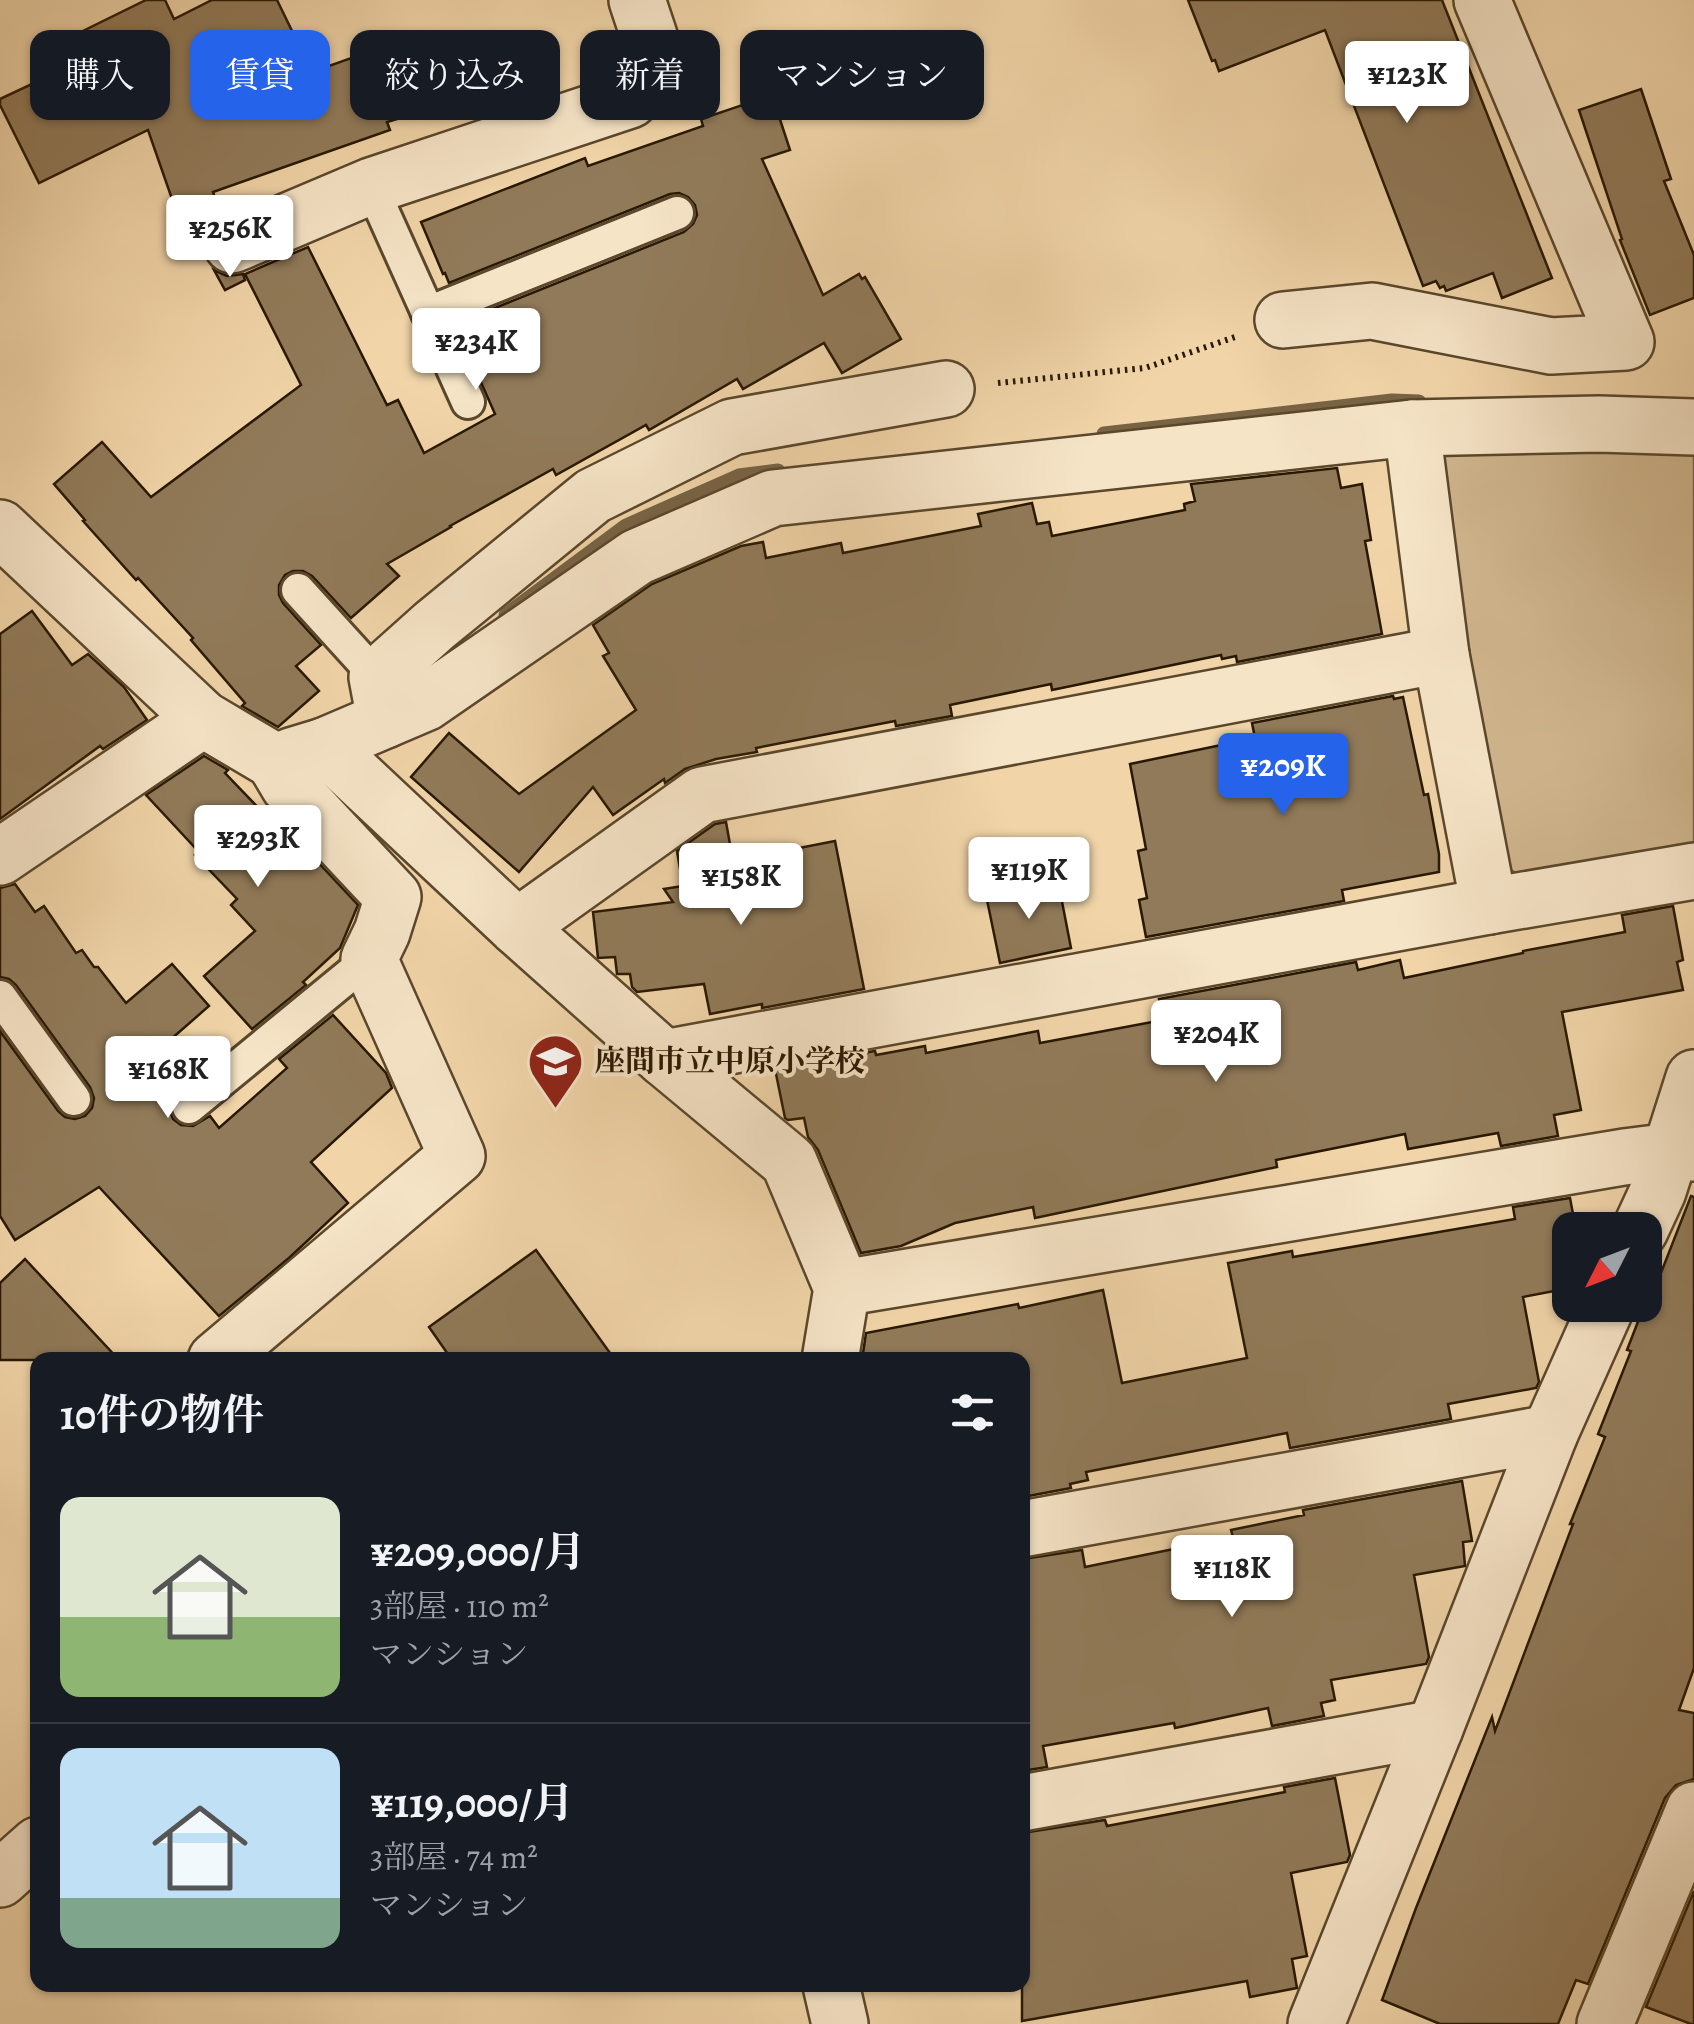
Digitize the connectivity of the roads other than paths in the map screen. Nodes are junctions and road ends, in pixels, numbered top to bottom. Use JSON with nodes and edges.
{"nodes":[{"id":1,"x":637,"y":0,"type":"edge"},
{"id":2,"x":1482,"y":0,"type":"edge"},
{"id":3,"x":372,"y":186,"type":"junction"},
{"id":4,"x":677,"y":213,"type":"dead end"},
{"id":5,"x":232,"y":245,"type":"dead end"},
{"id":6,"x":428,"y":313,"type":"junction"},
{"id":7,"x":1283,"y":320,"type":"road end"},
{"id":8,"x":946,"y":389,"type":"road end"},
{"id":9,"x":468,"y":402,"type":"dead end"},
{"id":10,"x":1694,"y":427,"type":"edge"},
{"id":11,"x":1412,"y":428,"type":"junction"},
{"id":12,"x":0,"y":528,"type":"edge"},
{"id":13,"x":298,"y":590,"type":"dead end"},
{"id":14,"x":1441,"y":655,"type":"junction"},
{"id":15,"x":381,"y":698,"type":"junction"},
{"id":16,"x":202,"y":719,"type":"junction"},
{"id":17,"x":299,"y":754,"type":"junction"},
{"id":18,"x":2,"y":851,"type":"edge"},
{"id":19,"x":1694,"y":871,"type":"edge"},
{"id":20,"x":1489,"y":906,"type":"junction"},
{"id":21,"x":517,"y":927,"type":"junction"},
{"id":22,"x":369,"y":960,"type":"junction"},
{"id":23,"x":0,"y":997,"type":"edge"},
{"id":24,"x":664,"y":1058,"type":"junction"},
{"id":25,"x":1694,"y":1078,"type":"edge"},
{"id":26,"x":74,"y":1099,"type":"dead end"},
{"id":27,"x":190,"y":1108,"type":"dead end"},
{"id":28,"x":1683,"y":1152,"type":"edge"},
{"id":29,"x":1650,"y":1212,"type":"edge"},
{"id":30,"x":842,"y":1288,"type":"junction"},
{"id":31,"x":1599,"y":1322,"type":"edge"},
{"id":32,"x":225,"y":1352,"type":"edge"},
{"id":33,"x":831,"y":1352,"type":"edge"},
{"id":34,"x":1550,"y":1433,"type":"junction"},
{"id":35,"x":1030,"y":1528,"type":"edge"},
{"id":36,"x":1435,"y":1728,"type":"junction"},
{"id":37,"x":1030,"y":1802,"type":"edge"},
{"id":38,"x":1694,"y":1811,"type":"edge"},
{"id":39,"x":30,"y":1853,"type":"edge"},
{"id":40,"x":0,"y":1879,"type":"edge"},
{"id":41,"x":833,"y":1992,"type":"edge"},
{"id":42,"x":840,"y":2024,"type":"edge"},
{"id":43,"x":1314,"y":2024,"type":"edge"},
{"id":44,"x":1605,"y":2024,"type":"edge"}],
"edges":[{"from":1,"to":3,"type":"street"},
{"from":2,"to":7,"type":"street"},
{"from":3,"to":5,"type":"street"},
{"from":3,"to":6,"type":"lane"},
{"from":4,"to":6,"type":"lane"},
{"from":6,"to":9,"type":"lane"},
{"from":8,"to":15,"type":"street"},
{"from":10,"to":11,"type":"street"},
{"from":11,"to":14,"type":"street"},
{"from":11,"to":15,"type":"street"},
{"from":12,"to":16,"type":"street"},
{"from":13,"to":15,"type":"lane"},
{"from":14,"to":20,"type":"street"},
{"from":14,"to":21,"type":"street"},
{"from":15,"to":17,"type":"street"},
{"from":16,"to":17,"type":"street"},
{"from":16,"to":18,"type":"street"},
{"from":17,"to":21,"type":"street"},
{"from":17,"to":22,"type":"street"},
{"from":19,"to":20,"type":"street"},
{"from":20,"to":24,"type":"street"},
{"from":21,"to":24,"type":"street"},
{"from":22,"to":27,"type":"lane"},
{"from":22,"to":32,"type":"street"},
{"from":23,"to":26,"type":"lane"},
{"from":24,"to":30,"type":"street"},
{"from":25,"to":28,"type":"street"},
{"from":28,"to":29,"type":"street"},
{"from":28,"to":30,"type":"street"},
{"from":30,"to":33,"type":"street"},
{"from":31,"to":34,"type":"street"},
{"from":34,"to":35,"type":"street"},
{"from":34,"to":36,"type":"street"},
{"from":36,"to":37,"type":"street"},
{"from":36,"to":43,"type":"street"},
{"from":38,"to":44,"type":"street"},
{"from":39,"to":40,"type":"street"},
{"from":41,"to":42,"type":"street"}]}
